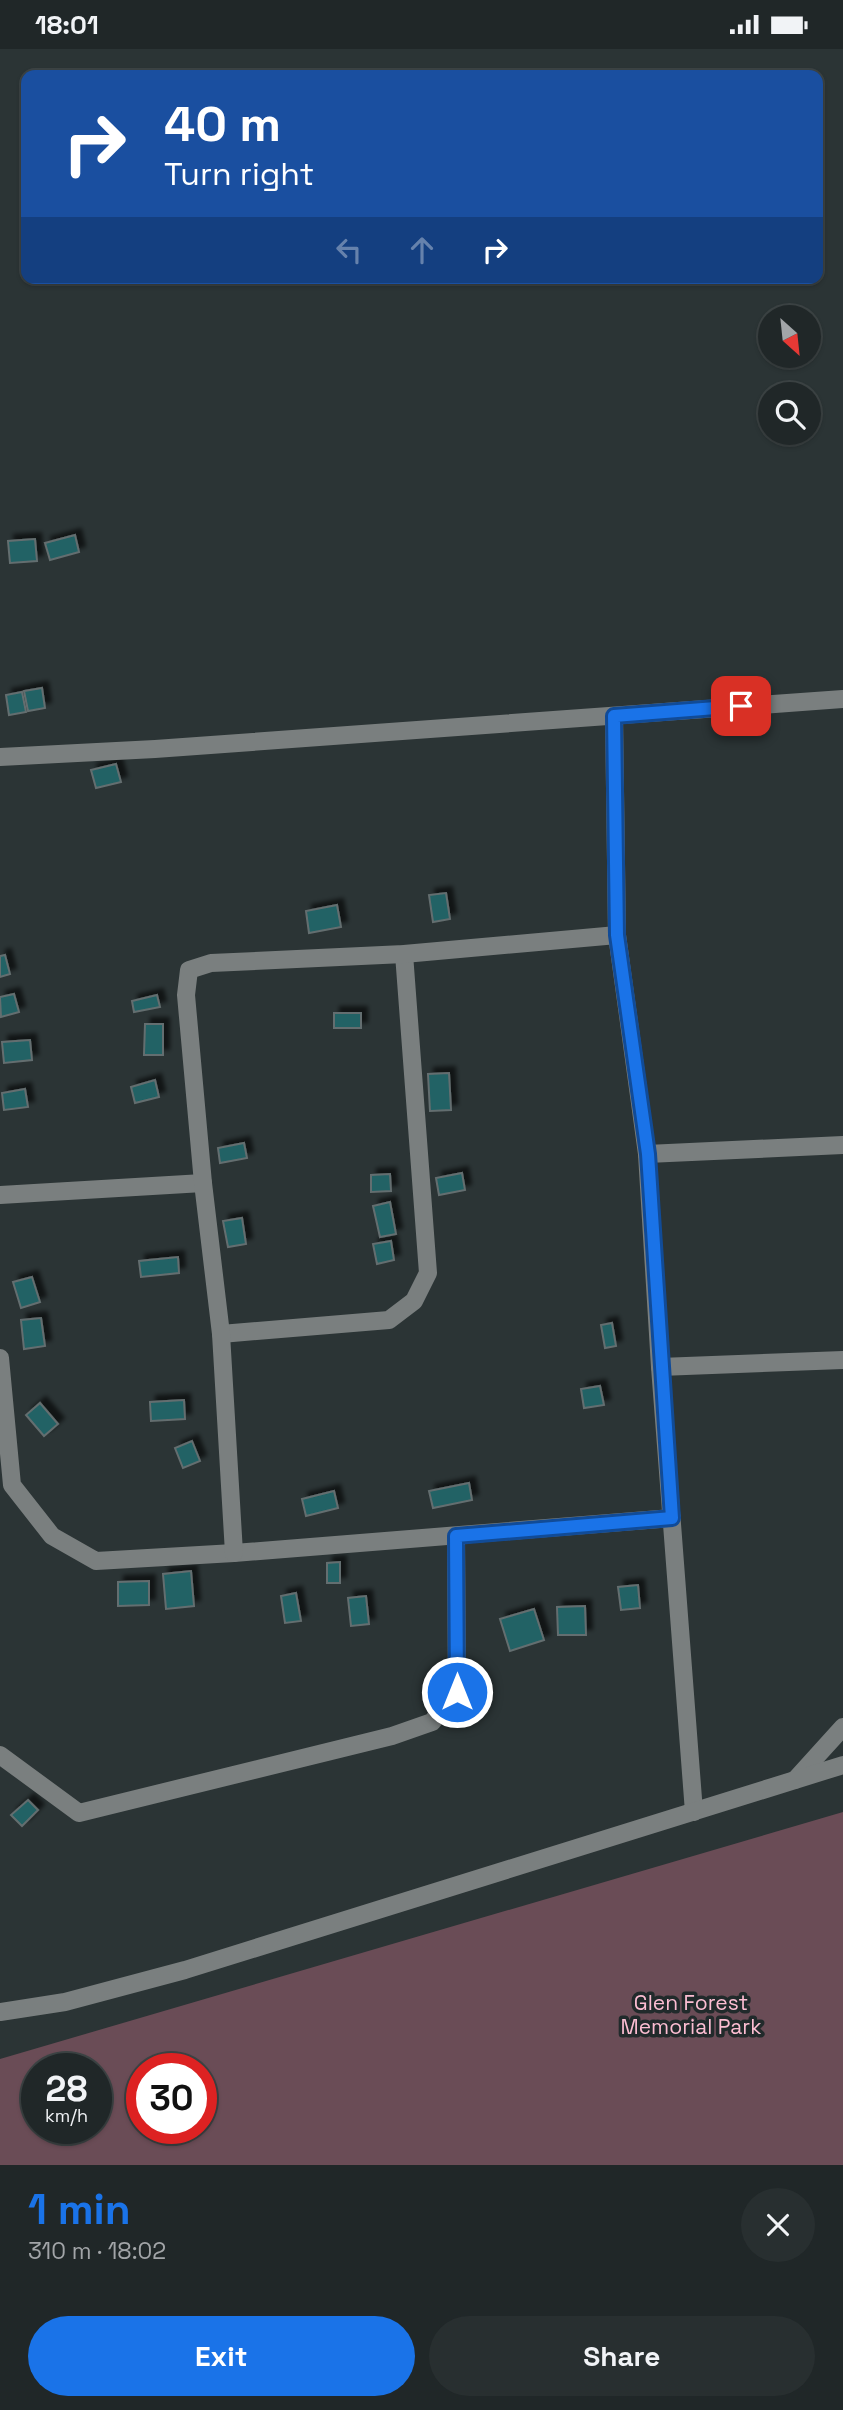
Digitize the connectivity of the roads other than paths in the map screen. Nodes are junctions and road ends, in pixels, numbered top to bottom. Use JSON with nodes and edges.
{"nodes":[{"id":1,"x":843,"y":699,"type":"edge"},
{"id":2,"x":614,"y":716,"type":"junction"},
{"id":3,"x":0,"y":757,"type":"edge"},
{"id":4,"x":617,"y":935,"type":"junction"},
{"id":5,"x":404,"y":954,"type":"junction"},
{"id":6,"x":843,"y":1145,"type":"edge"},
{"id":7,"x":648,"y":1154,"type":"junction"},
{"id":8,"x":203,"y":1183,"type":"junction"},
{"id":9,"x":0,"y":1195,"type":"edge"},
{"id":10,"x":220,"y":1334,"type":"junction"},
{"id":11,"x":0,"y":1358,"type":"edge"},
{"id":12,"x":843,"y":1360,"type":"edge"},
{"id":13,"x":660,"y":1367,"type":"junction"},
{"id":14,"x":672,"y":1518,"type":"junction"},
{"id":15,"x":456,"y":1536,"type":"junction"},
{"id":16,"x":234,"y":1553,"type":"junction"},
{"id":17,"x":843,"y":1727,"type":"edge"},
{"id":18,"x":0,"y":1755,"type":"edge"},
{"id":19,"x":843,"y":1765,"type":"edge"},
{"id":20,"x":795,"y":1780,"type":"junction"},
{"id":21,"x":694,"y":1812,"type":"junction"},
{"id":22,"x":0,"y":2012,"type":"edge"}],
"edges":[{"from":1,"to":2,"type":"street"},
{"from":2,"to":3,"type":"street"},
{"from":2,"to":4,"type":"street"},
{"from":4,"to":5,"type":"street"},
{"from":4,"to":7,"type":"street"},
{"from":5,"to":8,"type":"street"},
{"from":5,"to":10,"type":"street"},
{"from":6,"to":7,"type":"street"},
{"from":7,"to":13,"type":"street"},
{"from":8,"to":9,"type":"street"},
{"from":8,"to":10,"type":"street"},
{"from":10,"to":16,"type":"street"},
{"from":11,"to":16,"type":"street"},
{"from":12,"to":13,"type":"street"},
{"from":13,"to":14,"type":"street"},
{"from":14,"to":15,"type":"street"},
{"from":14,"to":21,"type":"street"},
{"from":15,"to":16,"type":"street"},
{"from":15,"to":18,"type":"street"},
{"from":17,"to":20,"type":"street"},
{"from":19,"to":20,"type":"street"},
{"from":20,"to":21,"type":"street"},
{"from":21,"to":22,"type":"street"}]}
